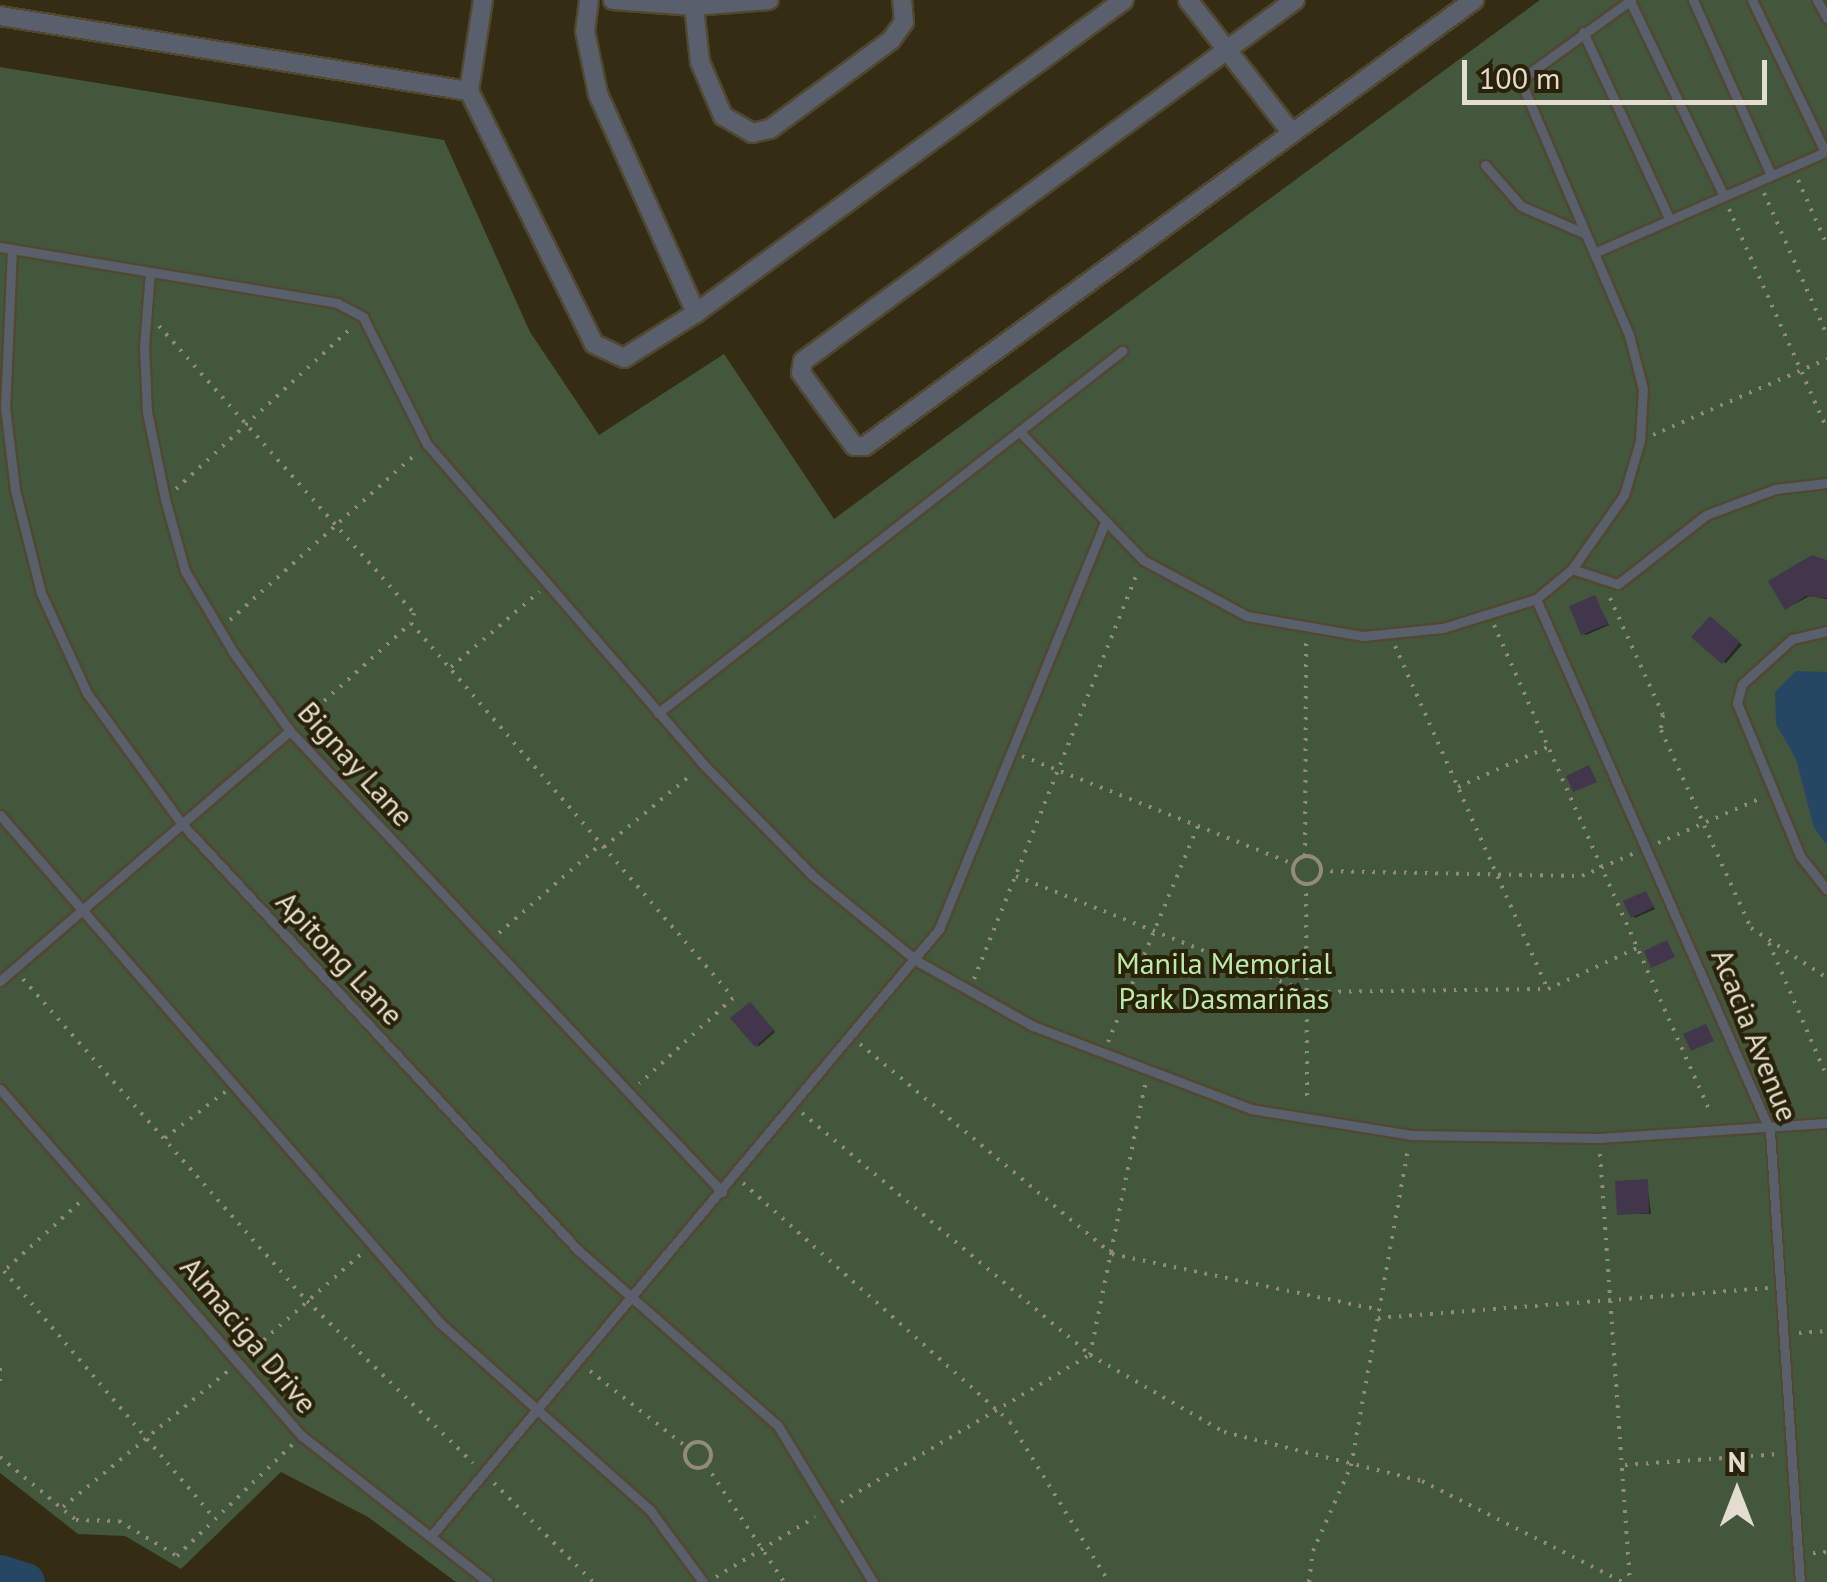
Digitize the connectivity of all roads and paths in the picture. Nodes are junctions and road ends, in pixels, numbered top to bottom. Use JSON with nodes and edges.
{"nodes":[{"id":1,"x":483,"y":0,"type":"edge"},
{"id":2,"x":589,"y":0,"type":"edge"},
{"id":3,"x":613,"y":0,"type":"edge"},
{"id":4,"x":768,"y":0,"type":"edge"},
{"id":5,"x":902,"y":0,"type":"edge"},
{"id":6,"x":1124,"y":0,"type":"edge"},
{"id":7,"x":1188,"y":0,"type":"edge"},
{"id":8,"x":1295,"y":0,"type":"edge"},
{"id":9,"x":1474,"y":0,"type":"edge"},
{"id":10,"x":1692,"y":0,"type":"edge"},
{"id":11,"x":1752,"y":0,"type":"edge"},
{"id":12,"x":1817,"y":0,"type":"edge"},
{"id":13,"x":1631,"y":1,"type":"edge"},
{"id":14,"x":694,"y":6,"type":"junction"},
{"id":15,"x":0,"y":16,"type":"edge"},
{"id":16,"x":1827,"y":18,"type":"edge"},
{"id":17,"x":1583,"y":32,"type":"junction"},
{"id":18,"x":1227,"y":50,"type":"junction"},
{"id":19,"x":470,"y":91,"type":"junction"},
{"id":20,"x":1292,"y":133,"type":"junction"},
{"id":21,"x":1826,"y":151,"type":"edge"},
{"id":22,"x":1485,"y":165,"type":"dead end"},
{"id":23,"x":1792,"y":166,"type":"junction"},
{"id":24,"x":1772,"y":175,"type":"junction"},
{"id":25,"x":1758,"y":181,"type":"junction"},
{"id":26,"x":1724,"y":196,"type":"junction"},
{"id":27,"x":1670,"y":220,"type":"junction"},
{"id":28,"x":1586,"y":234,"type":"junction"},
{"id":29,"x":1827,"y":244,"type":"edge"},
{"id":30,"x":0,"y":248,"type":"edge"},
{"id":31,"x":12,"y":249,"type":"junction"},
{"id":32,"x":1594,"y":253,"type":"junction"},
{"id":33,"x":150,"y":272,"type":"junction"},
{"id":34,"x":146,"y":311,"type":"junction"},
{"id":35,"x":696,"y":313,"type":"junction"},
{"id":36,"x":362,"y":317,"type":"junction"},
{"id":37,"x":1827,"y":335,"type":"edge"},
{"id":38,"x":1122,"y":352,"type":"dead end"},
{"id":39,"x":1827,"y":359,"type":"edge"},
{"id":40,"x":1801,"y":370,"type":"junction"},
{"id":41,"x":248,"y":426,"type":"junction"},
{"id":42,"x":1827,"y":428,"type":"edge"},
{"id":43,"x":1019,"y":431,"type":"junction"},
{"id":44,"x":1640,"y":442,"type":"junction"},
{"id":45,"x":427,"y":444,"type":"junction"},
{"id":46,"x":1827,"y":483,"type":"edge"},
{"id":47,"x":166,"y":499,"type":"junction"},
{"id":48,"x":1104,"y":525,"type":"junction"},
{"id":49,"x":337,"y":527,"type":"junction"},
{"id":50,"x":1143,"y":560,"type":"junction"},
{"id":51,"x":1572,"y":569,"type":"junction"},
{"id":52,"x":1604,"y":584,"type":"junction"},
{"id":53,"x":546,"y":586,"type":"junction"},
{"id":54,"x":1536,"y":599,"type":"junction"},
{"id":55,"x":1489,"y":615,"type":"junction"},
{"id":56,"x":411,"y":623,"type":"junction"},
{"id":57,"x":219,"y":630,"type":"junction"},
{"id":58,"x":1306,"y":630,"type":"junction"},
{"id":59,"x":1827,"y":631,"type":"edge"},
{"id":60,"x":1390,"y":634,"type":"junction"},
{"id":61,"x":450,"y":668,"type":"junction"},
{"id":62,"x":658,"y":713,"type":"junction"},
{"id":63,"x":290,"y":731,"type":"junction"},
{"id":64,"x":1548,"y":747,"type":"junction"},
{"id":65,"x":1013,"y":753,"type":"junction"},
{"id":66,"x":703,"y":764,"type":"junction"},
{"id":67,"x":1058,"y":771,"type":"junction"},
{"id":68,"x":1458,"y":787,"type":"junction"},
{"id":69,"x":1773,"y":793,"type":"junction"},
{"id":70,"x":0,"y":815,"type":"edge"},
{"id":71,"x":1704,"y":823,"type":"junction"},
{"id":72,"x":182,"y":824,"type":"junction"},
{"id":73,"x":1198,"y":826,"type":"junction"},
{"id":74,"x":603,"y":846,"type":"junction"},
{"id":75,"x":1648,"y":848,"type":"junction"},
{"id":76,"x":1305,"y":856,"type":"junction"},
{"id":77,"x":1294,"y":864,"type":"junction"},
{"id":78,"x":1601,"y":868,"type":"junction"},
{"id":79,"x":1320,"y":871,"type":"junction"},
{"id":80,"x":1497,"y":874,"type":"junction"},
{"id":81,"x":1016,"y":876,"type":"junction"},
{"id":82,"x":1306,"y":883,"type":"junction"},
{"id":83,"x":1827,"y":890,"type":"edge"},
{"id":84,"x":80,"y":912,"type":"junction"},
{"id":85,"x":1154,"y":931,"type":"junction"},
{"id":86,"x":1768,"y":942,"type":"junction"},
{"id":87,"x":486,"y":945,"type":"junction"},
{"id":88,"x":1636,"y":948,"type":"junction"},
{"id":89,"x":918,"y":961,"type":"junction"},
{"id":90,"x":14,"y":968,"type":"junction"},
{"id":91,"x":1827,"y":978,"type":"edge"},
{"id":92,"x":0,"y":981,"type":"edge"},
{"id":93,"x":1548,"y":988,"type":"junction"},
{"id":94,"x":1307,"y":992,"type":"junction"},
{"id":95,"x":968,"y":993,"type":"junction"},
{"id":96,"x":853,"y":1038,"type":"junction"},
{"id":97,"x":1103,"y":1056,"type":"junction"},
{"id":98,"x":1148,"y":1073,"type":"junction"},
{"id":99,"x":1827,"y":1077,"type":"edge"},
{"id":100,"x":233,"y":1086,"type":"junction"},
{"id":101,"x":0,"y":1089,"type":"edge"},
{"id":102,"x":628,"y":1094,"type":"junction"},
{"id":103,"x":794,"y":1106,"type":"junction"},
{"id":104,"x":1308,"y":1122,"type":"junction"},
{"id":105,"x":1827,"y":1123,"type":"edge"},
{"id":106,"x":1770,"y":1130,"type":"junction"},
{"id":107,"x":1719,"y":1132,"type":"junction"},
{"id":108,"x":1411,"y":1135,"type":"junction"},
{"id":109,"x":1599,"y":1138,"type":"junction"},
{"id":110,"x":164,"y":1139,"type":"junction"},
{"id":111,"x":736,"y":1176,"type":"junction"},
{"id":112,"x":94,"y":1191,"type":"junction"},
{"id":113,"x":722,"y":1192,"type":"junction"},
{"id":114,"x":372,"y":1245,"type":"junction"},
{"id":115,"x":1112,"y":1254,"type":"junction"},
{"id":116,"x":1781,"y":1287,"type":"junction"},
{"id":117,"x":631,"y":1300,"type":"junction"},
{"id":118,"x":1612,"y":1300,"type":"junction"},
{"id":119,"x":307,"y":1301,"type":"junction"},
{"id":120,"x":1380,"y":1310,"type":"junction"},
{"id":121,"x":1378,"y":1318,"type":"junction"},
{"id":122,"x":1827,"y":1331,"type":"edge"},
{"id":123,"x":1784,"y":1334,"type":"junction"},
{"id":124,"x":1090,"y":1355,"type":"junction"},
{"id":125,"x":238,"y":1362,"type":"junction"},
{"id":126,"x":578,"y":1362,"type":"junction"},
{"id":127,"x":0,"y":1368,"type":"edge"},
{"id":128,"x":0,"y":1386,"type":"edge"},
{"id":129,"x":993,"y":1408,"type":"junction"},
{"id":130,"x":538,"y":1410,"type":"junction"},
{"id":131,"x":302,"y":1436,"type":"junction"},
{"id":132,"x":148,"y":1439,"type":"junction"},
{"id":133,"x":688,"y":1448,"type":"junction"},
{"id":134,"x":1792,"y":1454,"type":"junction"},
{"id":135,"x":0,"y":1458,"type":"edge"},
{"id":136,"x":706,"y":1465,"type":"junction"},
{"id":137,"x":1625,"y":1465,"type":"junction"},
{"id":138,"x":1352,"y":1466,"type":"junction"},
{"id":139,"x":484,"y":1474,"type":"junction"},
{"id":140,"x":64,"y":1507,"type":"junction"},
{"id":141,"x":827,"y":1510,"type":"junction"},
{"id":142,"x":213,"y":1517,"type":"junction"},
{"id":143,"x":432,"y":1536,"type":"junction"},
{"id":144,"x":764,"y":1548,"type":"junction"},
{"id":145,"x":488,"y":1582,"type":"edge"},
{"id":146,"x":594,"y":1582,"type":"edge"},
{"id":147,"x":706,"y":1582,"type":"edge"},
{"id":148,"x":784,"y":1582,"type":"edge"},
{"id":149,"x":873,"y":1582,"type":"edge"},
{"id":150,"x":1109,"y":1582,"type":"edge"},
{"id":151,"x":1310,"y":1582,"type":"edge"},
{"id":152,"x":1627,"y":1582,"type":"edge"},
{"id":153,"x":1800,"y":1582,"type":"edge"}],
"edges":[{"from":1,"to":19,"type":"street"},
{"from":2,"to":35,"type":"street"},
{"from":3,"to":14,"type":"street"},
{"from":4,"to":14,"type":"street"},
{"from":5,"to":14,"type":"street"},
{"from":6,"to":35,"type":"street"},
{"from":7,"to":18,"type":"street"},
{"from":8,"to":18,"type":"street"},
{"from":9,"to":20,"type":"street"},
{"from":10,"to":24,"type":"lane"},
{"from":11,"to":21,"type":"lane"},
{"from":12,"to":16,"type":"lane"},
{"from":13,"to":17,"type":"lane"},
{"from":13,"to":26,"type":"lane"},
{"from":15,"to":19,"type":"street"},
{"from":17,"to":27,"type":"lane"},
{"from":17,"to":28,"type":"lane"},
{"from":18,"to":20,"type":"street"},
{"from":18,"to":20,"type":"street"},
{"from":19,"to":35,"type":"street"},
{"from":21,"to":23,"type":"lane"},
{"from":22,"to":28,"type":"lane"},
{"from":23,"to":24,"type":"lane"},
{"from":23,"to":29,"type":"path"},
{"from":24,"to":25,"type":"lane"},
{"from":25,"to":26,"type":"lane"},
{"from":25,"to":37,"type":"path"},
{"from":26,"to":27,"type":"lane"},
{"from":26,"to":40,"type":"path"},
{"from":27,"to":32,"type":"lane"},
{"from":28,"to":32,"type":"lane"},
{"from":30,"to":31,"type":"lane"},
{"from":31,"to":33,"type":"lane"},
{"from":31,"to":72,"type":"lane","name":"Apitong Lane"},
{"from":32,"to":44,"type":"lane"},
{"from":33,"to":34,"type":"lane","name":"Bignay Lane"},
{"from":33,"to":36,"type":"lane"},
{"from":34,"to":41,"type":"path"},
{"from":34,"to":47,"type":"lane","name":"Bignay Lane"},
{"from":36,"to":41,"type":"path"},
{"from":36,"to":45,"type":"lane"},
{"from":38,"to":43,"type":"lane"},
{"from":39,"to":40,"type":"path"},
{"from":40,"to":42,"type":"path"},
{"from":40,"to":44,"type":"path"},
{"from":41,"to":47,"type":"path"},
{"from":41,"to":49,"type":"path"},
{"from":43,"to":48,"type":"lane"},
{"from":43,"to":62,"type":"lane"},
{"from":44,"to":51,"type":"lane"},
{"from":45,"to":49,"type":"path"},
{"from":45,"to":53,"type":"lane"},
{"from":46,"to":52,"type":"lane"},
{"from":47,"to":57,"type":"lane","name":"Bignay Lane"},
{"from":48,"to":50,"type":"lane"},
{"from":48,"to":65,"type":"lane"},
{"from":49,"to":56,"type":"path"},
{"from":49,"to":57,"type":"path"},
{"from":50,"to":58,"type":"lane"},
{"from":50,"to":67,"type":"path"},
{"from":51,"to":52,"type":"lane"},
{"from":51,"to":54,"type":"lane"},
{"from":52,"to":71,"type":"path"},
{"from":53,"to":61,"type":"path"},
{"from":53,"to":62,"type":"lane"},
{"from":54,"to":55,"type":"lane"},
{"from":54,"to":75,"type":"lane","name":"Acacia Avenue"},
{"from":55,"to":60,"type":"lane"},
{"from":55,"to":64,"type":"path"},
{"from":56,"to":61,"type":"path"},
{"from":56,"to":63,"type":"path"},
{"from":57,"to":63,"type":"lane","name":"Bignay Lane"},
{"from":58,"to":60,"type":"lane"},
{"from":58,"to":76,"type":"path"},
{"from":59,"to":69,"type":"lane"},
{"from":60,"to":68,"type":"path"},
{"from":61,"to":74,"type":"path"},
{"from":62,"to":66,"type":"lane"},
{"from":63,"to":72,"type":"lane"},
{"from":63,"to":87,"type":"lane","name":"Bignay Lane"},
{"from":64,"to":68,"type":"path"},
{"from":64,"to":78,"type":"path"},
{"from":65,"to":67,"type":"path"},
{"from":65,"to":89,"type":"lane"},
{"from":66,"to":74,"type":"path"},
{"from":66,"to":89,"type":"lane"},
{"from":67,"to":73,"type":"path"},
{"from":67,"to":81,"type":"path"},
{"from":68,"to":80,"type":"path"},
{"from":69,"to":71,"type":"path"},
{"from":69,"to":83,"type":"lane"},
{"from":70,"to":84,"type":"lane"},
{"from":71,"to":75,"type":"path"},
{"from":71,"to":86,"type":"path"},
{"from":72,"to":84,"type":"lane"},
{"from":72,"to":117,"type":"lane","name":"Apitong Lane"},
{"from":73,"to":77,"type":"path"},
{"from":73,"to":85,"type":"path"},
{"from":74,"to":87,"type":"path"},
{"from":74,"to":102,"type":"path"},
{"from":75,"to":78,"type":"path"},
{"from":75,"to":106,"type":"lane","name":"Acacia Avenue"},
{"from":76,"to":77,"type":"path"},
{"from":76,"to":79,"type":"path"},
{"from":77,"to":82,"type":"path"},
{"from":78,"to":80,"type":"path"},
{"from":78,"to":88,"type":"path"},
{"from":79,"to":80,"type":"path"},
{"from":79,"to":82,"type":"path"},
{"from":80,"to":93,"type":"path"},
{"from":81,"to":85,"type":"path"},
{"from":81,"to":95,"type":"path"},
{"from":82,"to":94,"type":"path"},
{"from":84,"to":90,"type":"lane"},
{"from":84,"to":100,"type":"lane"},
{"from":85,"to":94,"type":"path"},
{"from":85,"to":97,"type":"path"},
{"from":86,"to":91,"type":"path"},
{"from":86,"to":99,"type":"path"},
{"from":87,"to":102,"type":"lane","name":"Bignay Lane"},
{"from":88,"to":93,"type":"path"},
{"from":88,"to":107,"type":"path"},
{"from":89,"to":95,"type":"lane"},
{"from":89,"to":96,"type":"lane"},
{"from":90,"to":92,"type":"lane"},
{"from":90,"to":110,"type":"path"},
{"from":93,"to":94,"type":"path"},
{"from":94,"to":104,"type":"path"},
{"from":95,"to":97,"type":"lane"},
{"from":96,"to":103,"type":"lane"},
{"from":96,"to":115,"type":"path"},
{"from":97,"to":98,"type":"lane"},
{"from":98,"to":104,"type":"lane"},
{"from":98,"to":115,"type":"path"},
{"from":100,"to":110,"type":"path"},
{"from":100,"to":114,"type":"lane"},
{"from":101,"to":112,"type":"lane","name":"Almaciga Drive"},
{"from":102,"to":113,"type":"lane","name":"Bignay Lane"},
{"from":103,"to":111,"type":"lane"},
{"from":103,"to":124,"type":"path"},
{"from":104,"to":108,"type":"lane"},
{"from":105,"to":106,"type":"lane"},
{"from":106,"to":107,"type":"lane"},
{"from":106,"to":116,"type":"lane","name":"Acacia Avenue"},
{"from":107,"to":109,"type":"lane"},
{"from":108,"to":109,"type":"lane"},
{"from":108,"to":120,"type":"path"},
{"from":109,"to":118,"type":"path"},
{"from":110,"to":119,"type":"path"},
{"from":111,"to":113,"type":"lane"},
{"from":111,"to":129,"type":"path"},
{"from":112,"to":125,"type":"lane","name":"Almaciga Drive"},
{"from":112,"to":132,"type":"path"},
{"from":113,"to":117,"type":"lane"},
{"from":114,"to":119,"type":"path"},
{"from":114,"to":130,"type":"lane"},
{"from":115,"to":120,"type":"path"},
{"from":115,"to":124,"type":"path"},
{"from":116,"to":118,"type":"path"},
{"from":116,"to":123,"type":"lane","name":"Acacia Avenue"},
{"from":117,"to":126,"type":"lane"},
{"from":117,"to":141,"type":"lane","name":"Apitong Lane"},
{"from":118,"to":121,"type":"path"},
{"from":118,"to":137,"type":"path"},
{"from":119,"to":125,"type":"path"},
{"from":119,"to":139,"type":"path"},
{"from":120,"to":121,"type":"path"},
{"from":121,"to":138,"type":"path"},
{"from":122,"to":123,"type":"path"},
{"from":123,"to":134,"type":"lane","name":"Acacia Avenue"},
{"from":124,"to":129,"type":"path"},
{"from":124,"to":138,"type":"path"},
{"from":125,"to":131,"type":"lane","name":"Almaciga Drive"},
{"from":125,"to":132,"type":"path"},
{"from":126,"to":130,"type":"lane"},
{"from":126,"to":133,"type":"path"},
{"from":127,"to":128,"type":"path"},
{"from":129,"to":141,"type":"path"},
{"from":129,"to":150,"type":"path"},
{"from":130,"to":139,"type":"lane"},
{"from":130,"to":147,"type":"lane"},
{"from":131,"to":142,"type":"path"},
{"from":131,"to":143,"type":"lane","name":"Almaciga Drive"},
{"from":132,"to":140,"type":"path"},
{"from":132,"to":142,"type":"path"},
{"from":133,"to":136,"type":"path"},
{"from":133,"to":136,"type":"path"},
{"from":134,"to":137,"type":"path"},
{"from":134,"to":153,"type":"lane","name":"Acacia Avenue"},
{"from":135,"to":140,"type":"path"},
{"from":136,"to":144,"type":"path"},
{"from":137,"to":152,"type":"path"},
{"from":138,"to":151,"type":"path"},
{"from":138,"to":152,"type":"path"},
{"from":139,"to":143,"type":"lane"},
{"from":139,"to":146,"type":"path"},
{"from":140,"to":142,"type":"path"},
{"from":141,"to":144,"type":"path"},
{"from":141,"to":149,"type":"lane","name":"Apitong Lane"},
{"from":143,"to":145,"type":"lane","name":"Almaciga Drive"},
{"from":144,"to":147,"type":"path"},
{"from":144,"to":148,"type":"path"}]}
